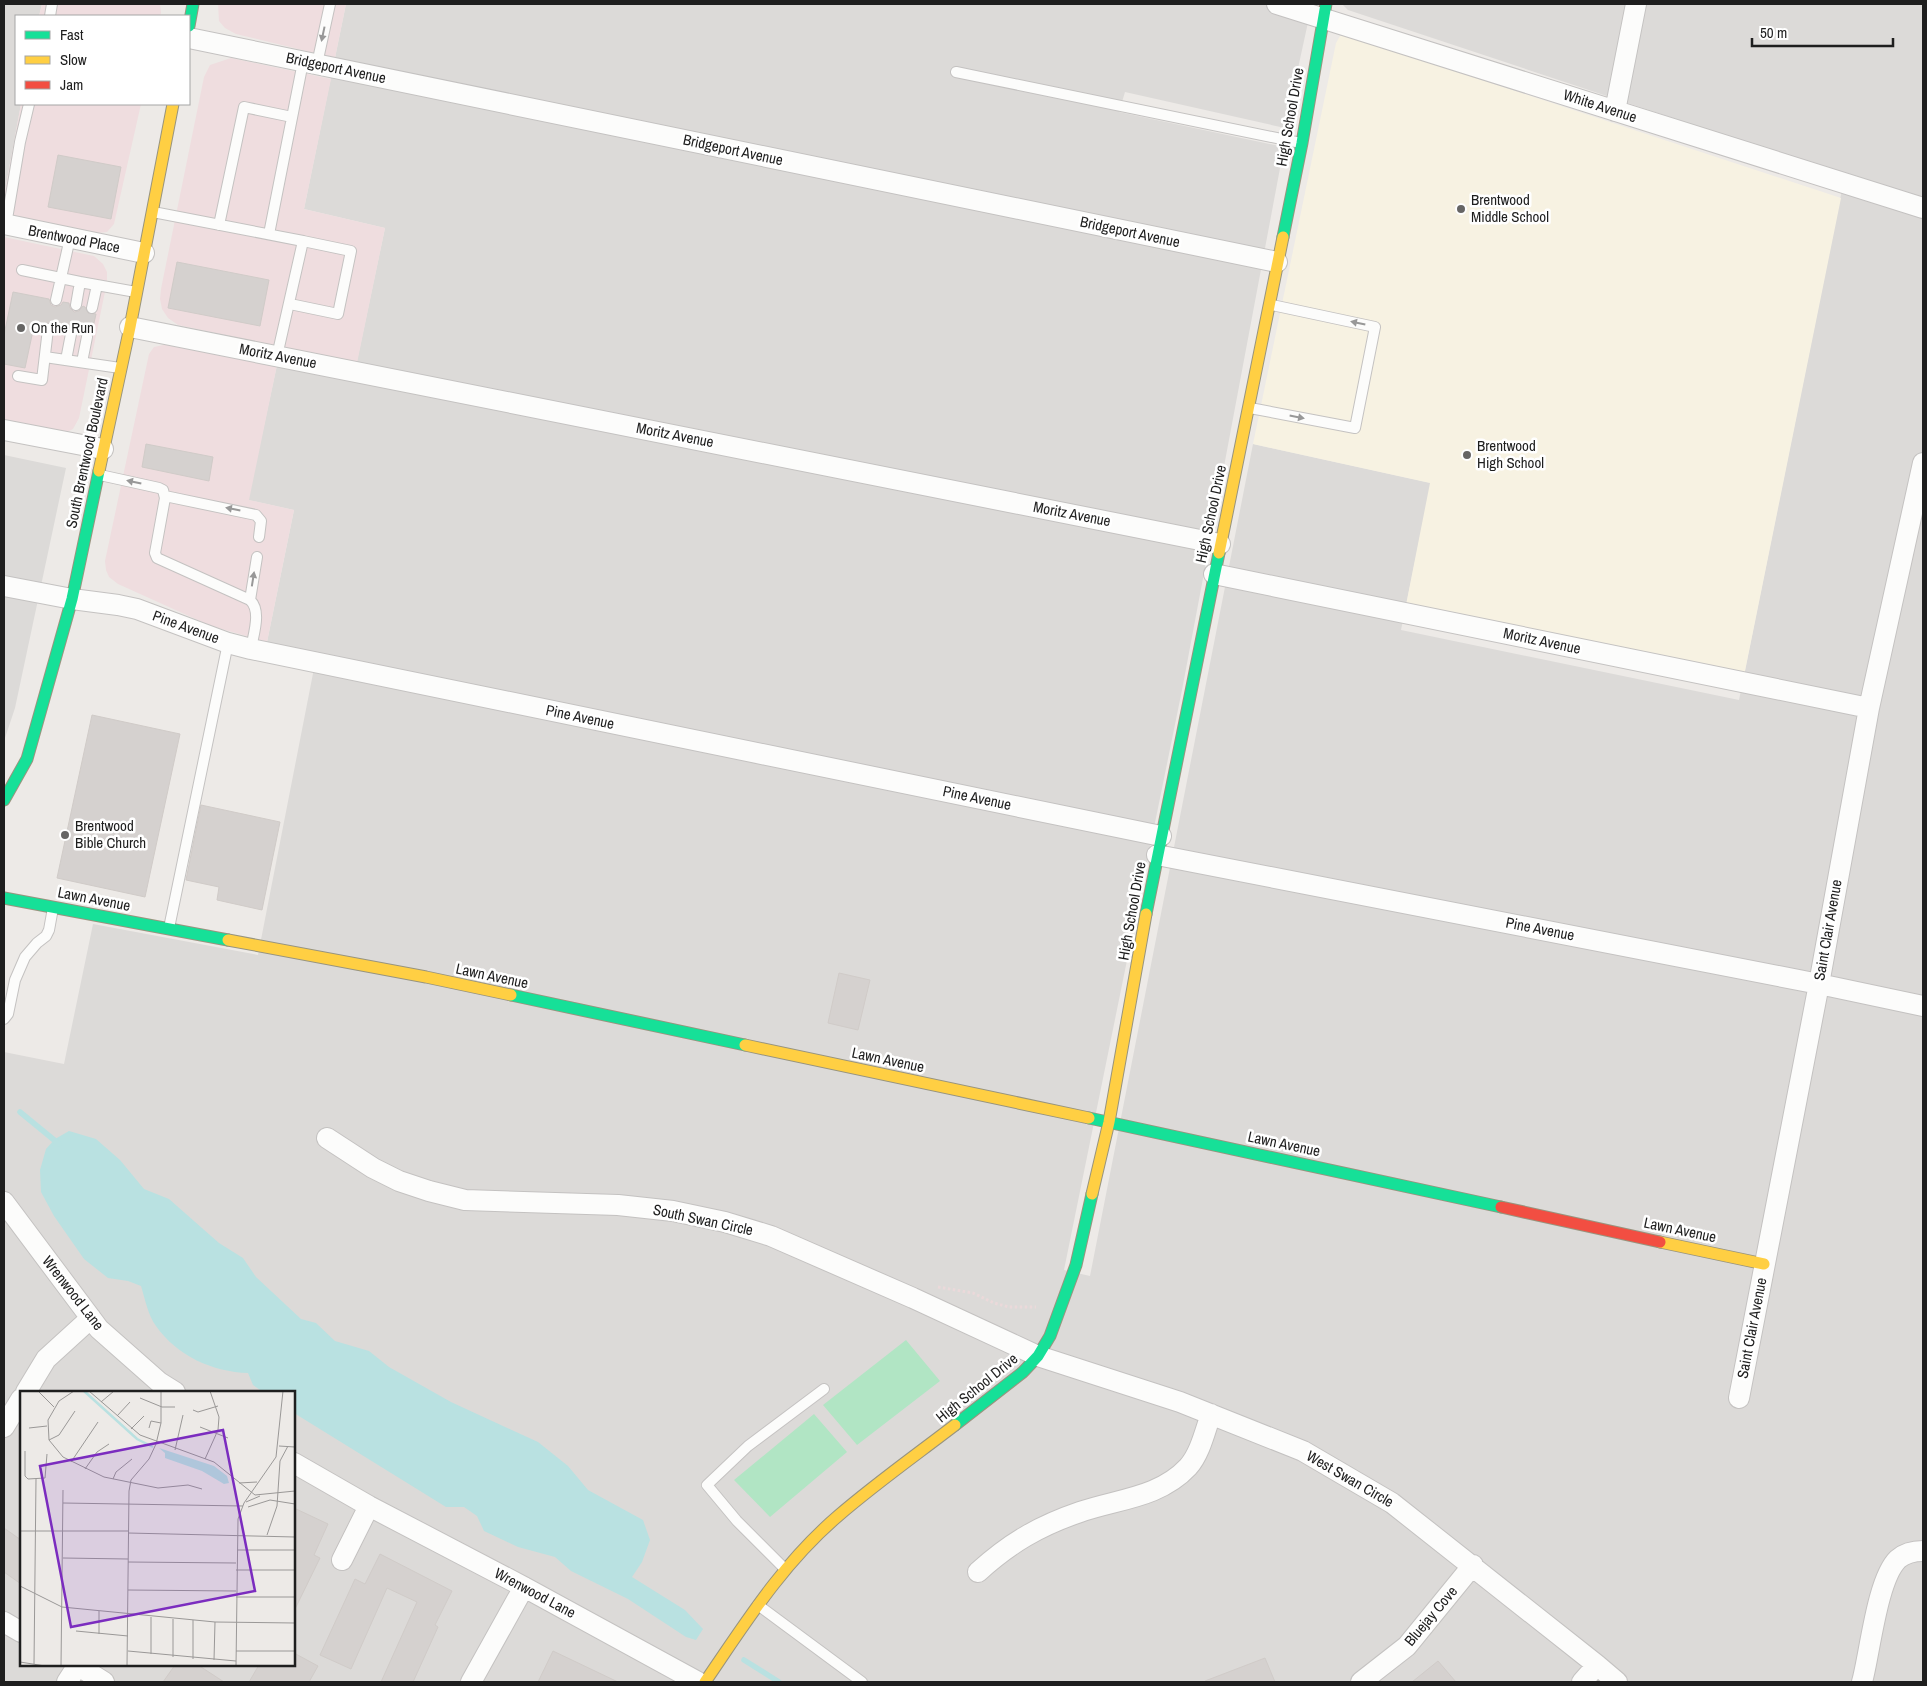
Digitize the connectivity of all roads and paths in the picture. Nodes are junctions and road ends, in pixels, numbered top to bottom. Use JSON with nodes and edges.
{"nodes":[{"id":1,"x":193,"y":4,"type":"edge"},
{"id":2,"x":330,"y":4,"type":"edge"},
{"id":3,"x":1277,"y":4,"type":"edge"},
{"id":4,"x":1636,"y":4,"type":"edge"},
{"id":5,"x":1325,"y":11,"type":"edge"},
{"id":6,"x":190,"y":20,"type":"edge"},
{"id":7,"x":190,"y":38,"type":"edge"},
{"id":8,"x":310,"y":63,"type":"junction"},
{"id":9,"x":956,"y":72,"type":"dead end"},
{"id":10,"x":29,"y":105,"type":"edge"},
{"id":11,"x":173,"y":105,"type":"edge"},
{"id":12,"x":1614,"y":111,"type":"junction"},
{"id":13,"x":292,"y":117,"type":"junction"},
{"id":14,"x":1302,"y":143,"type":"junction"},
{"id":15,"x":1923,"y":208,"type":"edge"},
{"id":16,"x":152,"y":212,"type":"junction"},
{"id":17,"x":5,"y":225,"type":"edge"},
{"id":18,"x":219,"y":225,"type":"junction"},
{"id":19,"x":269,"y":234,"type":"junction"},
{"id":20,"x":70,"y":238,"type":"junction"},
{"id":21,"x":302,"y":241,"type":"junction"},
{"id":22,"x":144,"y":253,"type":"junction"},
{"id":23,"x":1277,"y":262,"type":"junction"},
{"id":24,"x":22,"y":270,"type":"dead end"},
{"id":25,"x":61,"y":278,"type":"junction"},
{"id":26,"x":80,"y":282,"type":"junction"},
{"id":27,"x":97,"y":285,"type":"junction"},
{"id":28,"x":136,"y":292,"type":"junction"},
{"id":29,"x":56,"y":300,"type":"dead end"},
{"id":30,"x":290,"y":304,"type":"junction"},
{"id":31,"x":1269,"y":304,"type":"junction"},
{"id":32,"x":76,"y":305,"type":"dead end"},
{"id":33,"x":92,"y":308,"type":"dead end"},
{"id":34,"x":130,"y":327,"type":"junction"},
{"id":35,"x":48,"y":329,"type":"dead end"},
{"id":36,"x":71,"y":334,"type":"dead end"},
{"id":37,"x":87,"y":337,"type":"dead end"},
{"id":38,"x":45,"y":356,"type":"junction"},
{"id":39,"x":278,"y":356,"type":"junction"},
{"id":40,"x":66,"y":360,"type":"junction"},
{"id":41,"x":82,"y":362,"type":"junction"},
{"id":42,"x":121,"y":368,"type":"junction"},
{"id":43,"x":18,"y":376,"type":"dead end"},
{"id":44,"x":1249,"y":407,"type":"junction"},
{"id":45,"x":4,"y":430,"type":"edge"},
{"id":46,"x":104,"y":449,"type":"junction"},
{"id":47,"x":1923,"y":463,"type":"edge"},
{"id":48,"x":98,"y":475,"type":"junction"},
{"id":49,"x":165,"y":496,"type":"junction"},
{"id":50,"x":259,"y":537,"type":"dead end"},
{"id":51,"x":1220,"y":544,"type":"junction"},
{"id":52,"x":257,"y":557,"type":"dead end"},
{"id":53,"x":1214,"y":574,"type":"junction"},
{"id":54,"x":4,"y":586,"type":"edge"},
{"id":55,"x":72,"y":600,"type":"junction"},
{"id":56,"x":250,"y":600,"type":"junction"},
{"id":57,"x":228,"y":643,"type":"junction"},
{"id":58,"x":251,"y":649,"type":"junction"},
{"id":59,"x":1869,"y":708,"type":"junction"},
{"id":60,"x":4,"y":800,"type":"edge"},
{"id":61,"x":1159,"y":845,"type":"junction"},
{"id":62,"x":4,"y":898,"type":"edge"},
{"id":63,"x":53,"y":907,"type":"junction"},
{"id":64,"x":168,"y":929,"type":"junction"},
{"id":65,"x":1819,"y":984,"type":"junction"},
{"id":66,"x":1923,"y":1006,"type":"edge"},
{"id":67,"x":4,"y":1019,"type":"edge"},
{"id":68,"x":1109,"y":1122,"type":"junction"},
{"id":69,"x":327,"y":1138,"type":"dead end"},
{"id":70,"x":4,"y":1202,"type":"edge"},
{"id":71,"x":1764,"y":1264,"type":"junction"},
{"id":72,"x":913,"y":1298,"type":"junction"},
{"id":73,"x":1062,"y":1305,"type":"junction"},
{"id":74,"x":90,"y":1318,"type":"junction"},
{"id":75,"x":1038,"y":1356,"type":"junction"},
{"id":76,"x":824,"y":1389,"type":"dead end"},
{"id":77,"x":27,"y":1391,"type":"edge"},
{"id":78,"x":174,"y":1391,"type":"edge"},
{"id":79,"x":1739,"y":1398,"type":"dead end"},
{"id":80,"x":20,"y":1401,"type":"edge"},
{"id":81,"x":1211,"y":1414,"type":"junction"},
{"id":82,"x":4,"y":1428,"type":"edge"},
{"id":83,"x":295,"y":1464,"type":"edge"},
{"id":84,"x":369,"y":1506,"type":"junction"},
{"id":85,"x":1923,"y":1551,"type":"edge"},
{"id":86,"x":342,"y":1560,"type":"dead end"},
{"id":87,"x":1473,"y":1565,"type":"junction"},
{"id":88,"x":785,"y":1569,"type":"junction"},
{"id":89,"x":978,"y":1572,"type":"dead end"},
{"id":90,"x":524,"y":1586,"type":"junction"},
{"id":91,"x":757,"y":1604,"type":"junction"},
{"id":92,"x":4,"y":1622,"type":"edge"},
{"id":93,"x":20,"y":1631,"type":"edge"},
{"id":94,"x":1598,"y":1664,"type":"junction"},
{"id":95,"x":76,"y":1666,"type":"edge"},
{"id":96,"x":79,"y":1666,"type":"edge"},
{"id":97,"x":67,"y":1682,"type":"edge"},
{"id":98,"x":104,"y":1682,"type":"edge"},
{"id":99,"x":471,"y":1682,"type":"edge"},
{"id":100,"x":698,"y":1682,"type":"edge"},
{"id":101,"x":705,"y":1682,"type":"edge"},
{"id":102,"x":862,"y":1682,"type":"edge"},
{"id":103,"x":1361,"y":1682,"type":"edge"},
{"id":104,"x":1582,"y":1682,"type":"edge"},
{"id":105,"x":1617,"y":1682,"type":"edge"},
{"id":106,"x":1862,"y":1682,"type":"edge"}],
"edges":[{"from":1,"to":6,"type":"street"},
{"from":2,"to":8,"type":"lane","one_way":true},
{"from":3,"to":5,"type":"street","name":"White Avenue"},
{"from":4,"to":12,"type":"street"},
{"from":5,"to":12,"type":"street","name":"White Avenue"},
{"from":5,"to":14,"type":"street","name":"High School Drive"},
{"from":7,"to":8,"type":"street","name":"Bridgeport Avenue"},
{"from":8,"to":13,"type":"lane"},
{"from":8,"to":23,"type":"street","name":"Bridgeport Avenue"},
{"from":9,"to":14,"type":"lane"},
{"from":10,"to":17,"type":"lane"},
{"from":11,"to":16,"type":"street","name":"South Brentwood Boulevard"},
{"from":12,"to":15,"type":"street","name":"White Avenue"},
{"from":13,"to":18,"type":"lane"},
{"from":13,"to":19,"type":"lane"},
{"from":14,"to":23,"type":"street","name":"High School Drive"},
{"from":16,"to":18,"type":"lane"},
{"from":16,"to":22,"type":"street","name":"South Brentwood Boulevard"},
{"from":17,"to":20,"type":"street","name":"Brentwood Place"},
{"from":18,"to":19,"type":"lane"},
{"from":19,"to":21,"type":"lane"},
{"from":20,"to":22,"type":"street","name":"Brentwood Place"},
{"from":20,"to":25,"type":"lane"},
{"from":21,"to":30,"type":"lane"},
{"from":21,"to":30,"type":"lane"},
{"from":22,"to":28,"type":"street","name":"South Brentwood Boulevard"},
{"from":23,"to":31,"type":"street","name":"High School Drive"},
{"from":24,"to":25,"type":"lane"},
{"from":25,"to":26,"type":"lane"},
{"from":25,"to":29,"type":"lane"},
{"from":26,"to":27,"type":"lane"},
{"from":26,"to":32,"type":"lane"},
{"from":27,"to":28,"type":"lane"},
{"from":27,"to":33,"type":"lane"},
{"from":28,"to":34,"type":"street","name":"South Brentwood Boulevard"},
{"from":30,"to":39,"type":"lane"},
{"from":31,"to":44,"type":"street","name":"High School Drive"},
{"from":44,"to":31,"type":"lane","one_way":true},
{"from":34,"to":39,"type":"street","name":"Moritz Avenue"},
{"from":34,"to":42,"type":"street","name":"South Brentwood Boulevard"},
{"from":35,"to":38,"type":"lane"},
{"from":36,"to":40,"type":"lane"},
{"from":37,"to":41,"type":"lane"},
{"from":38,"to":40,"type":"lane"},
{"from":38,"to":43,"type":"lane"},
{"from":39,"to":51,"type":"street","name":"Moritz Avenue"},
{"from":40,"to":41,"type":"lane"},
{"from":41,"to":42,"type":"lane"},
{"from":42,"to":46,"type":"street","name":"South Brentwood Boulevard"},
{"from":44,"to":51,"type":"street","name":"High School Drive"},
{"from":45,"to":46,"type":"street"},
{"from":46,"to":48,"type":"street","name":"South Brentwood Boulevard"},
{"from":47,"to":59,"type":"street","name":"Saint Clair Avenue"},
{"from":49,"to":48,"type":"lane","one_way":true},
{"from":48,"to":55,"type":"street","name":"South Brentwood Boulevard"},
{"from":50,"to":49,"type":"lane","one_way":true},
{"from":49,"to":56,"type":"lane"},
{"from":51,"to":53,"type":"street","name":"High School Drive"},
{"from":56,"to":52,"type":"lane","one_way":true},
{"from":53,"to":59,"type":"street","name":"Moritz Avenue"},
{"from":53,"to":61,"type":"street","name":"High School Drive"},
{"from":54,"to":55,"type":"street","name":"Pine Avenue"},
{"from":55,"to":57,"type":"street","name":"Pine Avenue"},
{"from":55,"to":60,"type":"street","name":"South Brentwood Boulevard"},
{"from":56,"to":58,"type":"lane"},
{"from":57,"to":58,"type":"street","name":"Pine Avenue"},
{"from":57,"to":64,"type":"lane"},
{"from":58,"to":61,"type":"street","name":"Pine Avenue"},
{"from":59,"to":65,"type":"street","name":"Saint Clair Avenue"},
{"from":61,"to":65,"type":"street","name":"Pine Avenue"},
{"from":61,"to":68,"type":"street","name":"High School Drive"},
{"from":62,"to":63,"type":"street","name":"Lawn Avenue"},
{"from":63,"to":64,"type":"street","name":"Lawn Avenue"},
{"from":63,"to":67,"type":"lane"},
{"from":64,"to":68,"type":"street","name":"Lawn Avenue"},
{"from":65,"to":66,"type":"street","name":"Pine Avenue"},
{"from":65,"to":71,"type":"street","name":"Saint Clair Avenue"},
{"from":68,"to":71,"type":"street","name":"Lawn Avenue"},
{"from":68,"to":73,"type":"street","name":"High School Drive"},
{"from":69,"to":72,"type":"street","name":"South Swan Circle"},
{"from":70,"to":74,"type":"street","name":"Wrenwood Lane"},
{"from":71,"to":79,"type":"street","name":"Saint Clair Avenue"},
{"from":72,"to":73,"type":"path"},
{"from":72,"to":75,"type":"street","name":"South Swan Circle"},
{"from":73,"to":75,"type":"street","name":"High School Drive"},
{"from":74,"to":77,"type":"street"},
{"from":74,"to":78,"type":"street","name":"Wrenwood Lane"},
{"from":75,"to":81,"type":"street","name":"West Swan Circle"},
{"from":75,"to":88,"type":"street","name":"High School Drive"},
{"from":76,"to":88,"type":"lane"},
{"from":80,"to":82,"type":"street"},
{"from":81,"to":87,"type":"street","name":"West Swan Circle"},
{"from":81,"to":89,"type":"street"},
{"from":83,"to":84,"type":"street","name":"Wrenwood Lane"},
{"from":84,"to":86,"type":"street"},
{"from":84,"to":90,"type":"street","name":"Wrenwood Lane"},
{"from":85,"to":106,"type":"street"},
{"from":87,"to":94,"type":"street","name":"West Swan Circle"},
{"from":87,"to":103,"type":"street","name":"Bluejay Cove"},
{"from":88,"to":91,"type":"street","name":"High School Drive"},
{"from":90,"to":99,"type":"street"},
{"from":90,"to":100,"type":"street","name":"Wrenwood Lane"},
{"from":91,"to":101,"type":"street","name":"High School Drive"},
{"from":91,"to":102,"type":"lane"},
{"from":92,"to":93,"type":"street"},
{"from":94,"to":104,"type":"street"},
{"from":94,"to":105,"type":"street","name":"West Swan Circle"},
{"from":95,"to":97,"type":"street"},
{"from":96,"to":98,"type":"street"}]}
